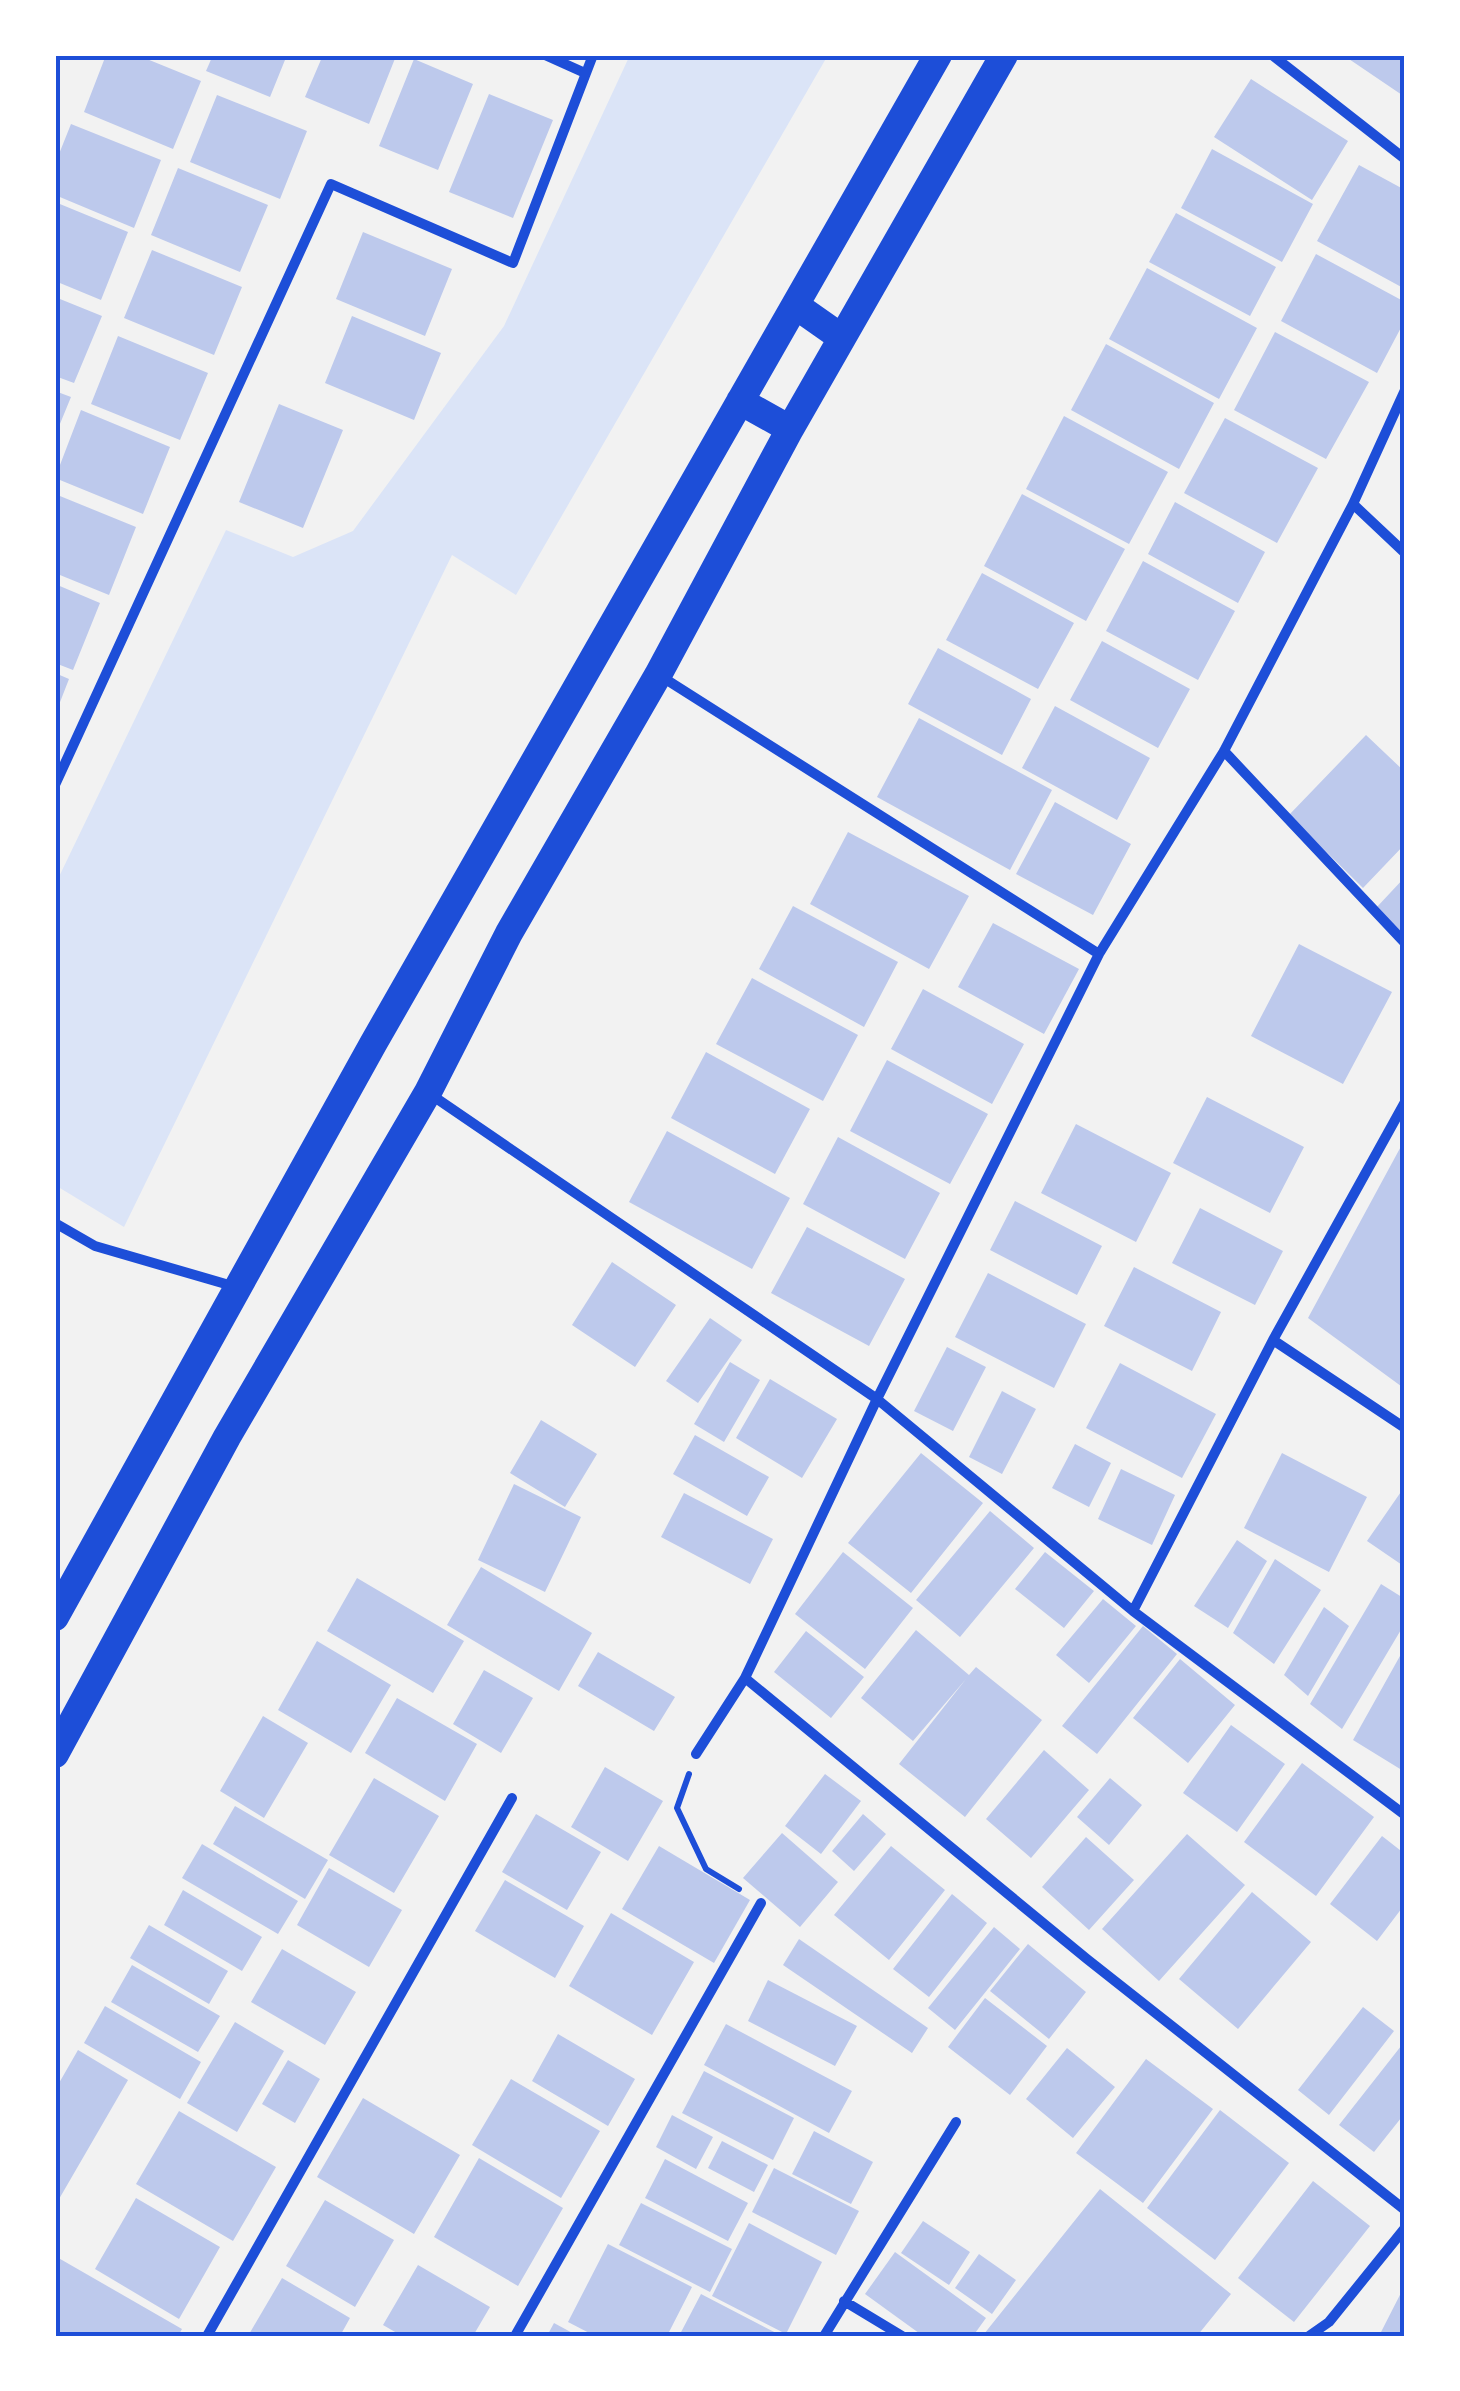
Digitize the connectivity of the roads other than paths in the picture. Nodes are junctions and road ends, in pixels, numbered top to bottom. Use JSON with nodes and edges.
{"nodes":[{"id":1,"x":544,"y":55,"type":"edge"},
{"id":2,"x":593,"y":55,"type":"edge"},
{"id":3,"x":938,"y":55,"type":"edge"},
{"id":4,"x":1004,"y":55,"type":"edge"},
{"id":5,"x":1272,"y":55,"type":"edge"},
{"id":6,"x":585,"y":73,"type":"junction"},
{"id":7,"x":1405,"y":159,"type":"edge"},
{"id":8,"x":795,"y":305,"type":"junction"},
{"id":9,"x":842,"y":338,"type":"junction"},
{"id":10,"x":1405,"y":390,"type":"edge"},
{"id":11,"x":740,"y":401,"type":"junction"},
{"id":12,"x":790,"y":429,"type":"junction"},
{"id":13,"x":1354,"y":504,"type":"junction"},
{"id":14,"x":1405,"y":553,"type":"edge"},
{"id":15,"x":658,"y":675,"type":"junction"},
{"id":16,"x":1224,"y":751,"type":"junction"},
{"id":17,"x":55,"y":785,"type":"edge"},
{"id":18,"x":1405,"y":942,"type":"edge"},
{"id":19,"x":1099,"y":954,"type":"junction"},
{"id":20,"x":428,"y":1092,"type":"junction"},
{"id":21,"x":1405,"y":1102,"type":"edge"},
{"id":22,"x":55,"y":1222,"type":"edge"},
{"id":23,"x":236,"y":1287,"type":"junction"},
{"id":24,"x":1273,"y":1340,"type":"junction"},
{"id":25,"x":877,"y":1399,"type":"junction"},
{"id":26,"x":1405,"y":1428,"type":"edge"},
{"id":27,"x":1133,"y":1611,"type":"junction"},
{"id":28,"x":55,"y":1617,"type":"edge"},
{"id":29,"x":744,"y":1678,"type":"junction"},
{"id":30,"x":55,"y":1754,"type":"edge"},
{"id":31,"x":696,"y":1754,"type":"road end"},
{"id":32,"x":512,"y":1798,"type":"dead end"},
{"id":33,"x":1405,"y":1815,"type":"edge"},
{"id":34,"x":761,"y":1903,"type":"road end"},
{"id":35,"x":956,"y":2122,"type":"dead end"},
{"id":36,"x":1405,"y":2210,"type":"edge"},
{"id":37,"x":1405,"y":2228,"type":"edge"},
{"id":38,"x":844,"y":2301,"type":"junction"},
{"id":39,"x":207,"y":2336,"type":"edge"},
{"id":40,"x":516,"y":2336,"type":"edge"},
{"id":41,"x":824,"y":2336,"type":"edge"},
{"id":42,"x":902,"y":2336,"type":"edge"},
{"id":43,"x":1309,"y":2336,"type":"edge"}],
"edges":[{"from":1,"to":6,"type":"street"},
{"from":2,"to":6,"type":"street"},
{"from":3,"to":8,"type":"highway"},
{"from":4,"to":9,"type":"highway"},
{"from":5,"to":7,"type":"street"},
{"from":6,"to":17,"type":"street"},
{"from":8,"to":9,"type":"highway"},
{"from":8,"to":11,"type":"highway"},
{"from":9,"to":12,"type":"highway"},
{"from":10,"to":13,"type":"street"},
{"from":11,"to":12,"type":"highway"},
{"from":11,"to":23,"type":"highway"},
{"from":12,"to":15,"type":"highway"},
{"from":13,"to":14,"type":"street"},
{"from":13,"to":16,"type":"street"},
{"from":15,"to":19,"type":"street"},
{"from":15,"to":20,"type":"highway"},
{"from":16,"to":18,"type":"street"},
{"from":16,"to":19,"type":"street"},
{"from":19,"to":25,"type":"street"},
{"from":20,"to":25,"type":"street"},
{"from":20,"to":30,"type":"highway"},
{"from":21,"to":24,"type":"street"},
{"from":22,"to":23,"type":"street"},
{"from":23,"to":28,"type":"highway"},
{"from":24,"to":26,"type":"street"},
{"from":24,"to":27,"type":"street"},
{"from":25,"to":27,"type":"street"},
{"from":25,"to":29,"type":"street"},
{"from":27,"to":33,"type":"street"},
{"from":29,"to":31,"type":"street"},
{"from":29,"to":36,"type":"street"},
{"from":32,"to":39,"type":"street"},
{"from":34,"to":40,"type":"street"},
{"from":35,"to":38,"type":"street"},
{"from":37,"to":43,"type":"street"},
{"from":38,"to":41,"type":"street"},
{"from":38,"to":42,"type":"street"}]}
